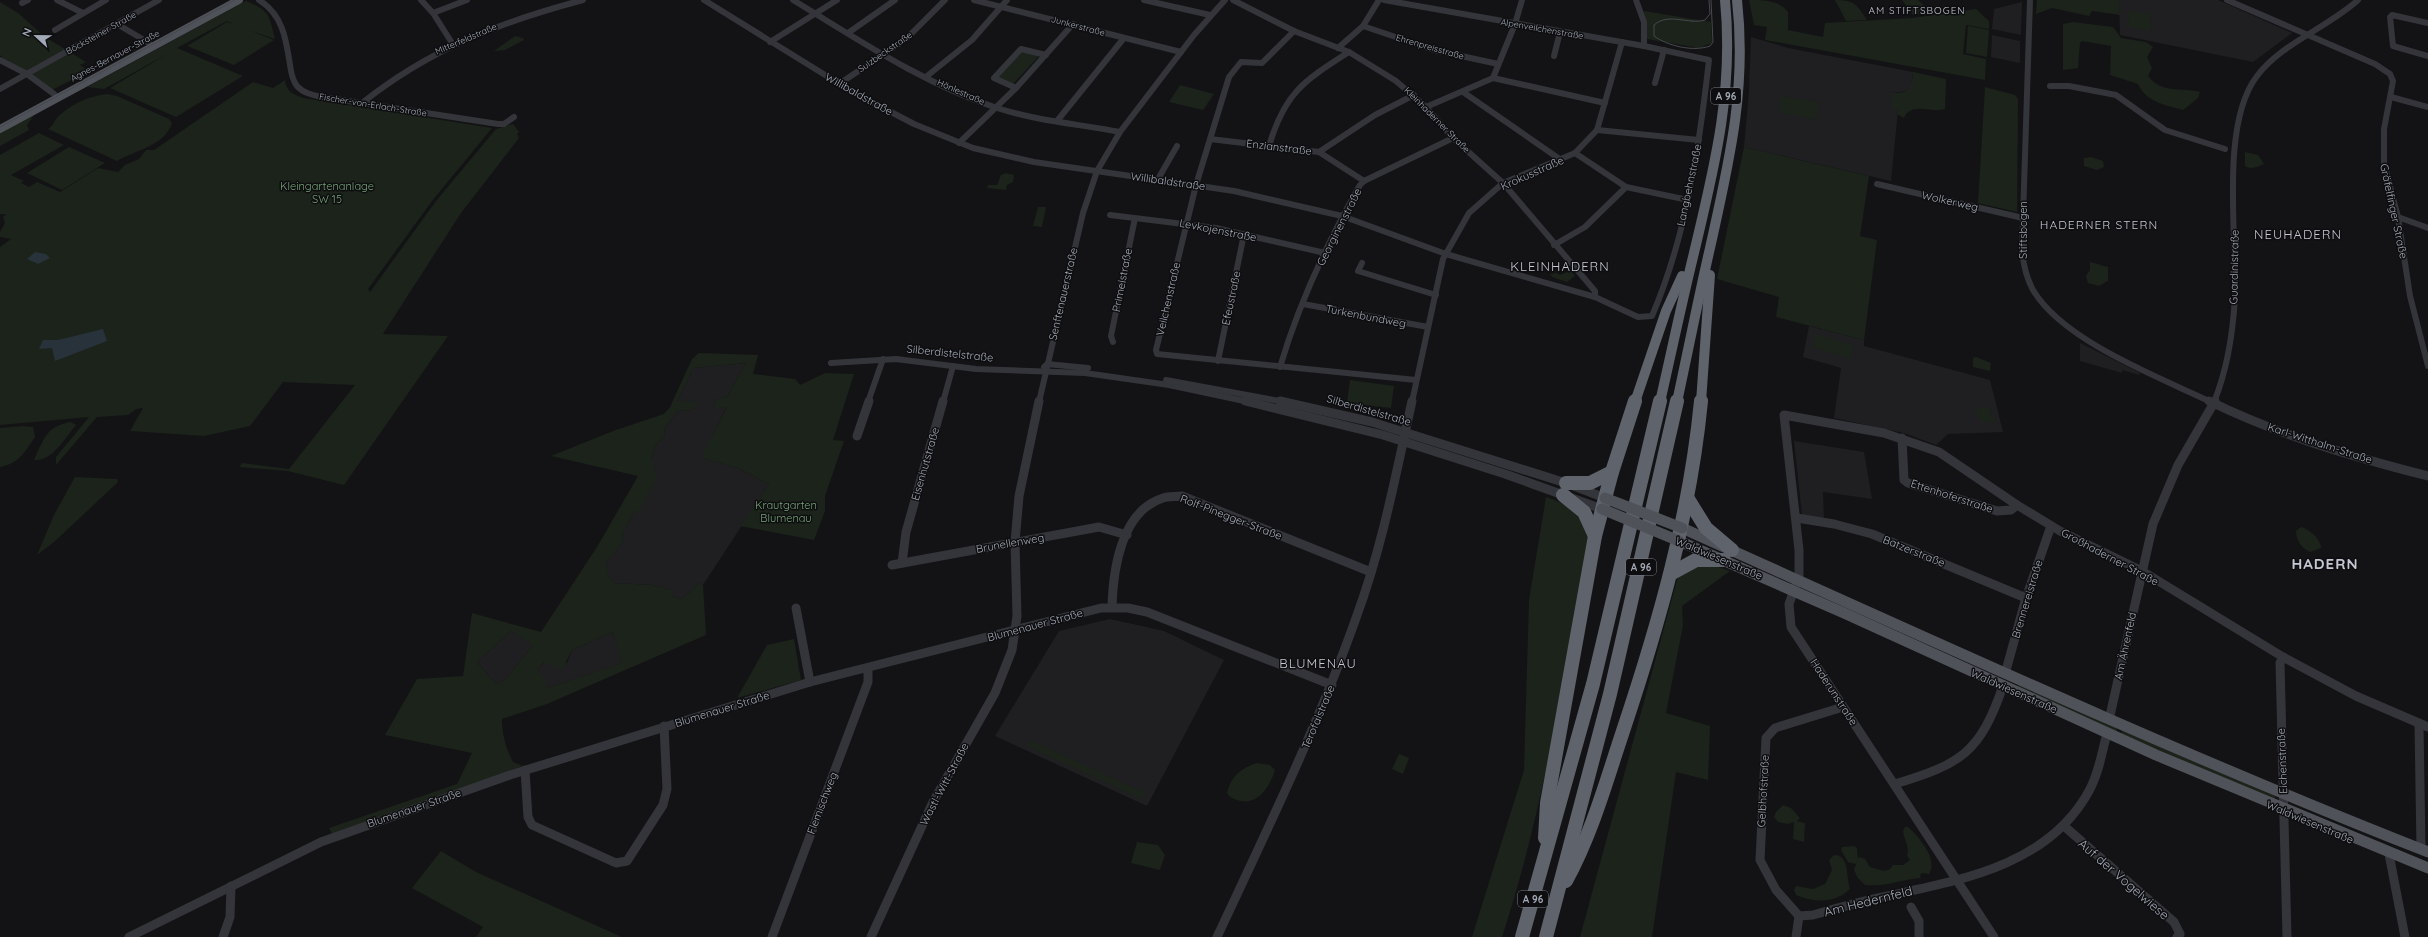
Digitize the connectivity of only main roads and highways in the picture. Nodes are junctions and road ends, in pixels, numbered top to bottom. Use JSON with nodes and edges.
{"nodes":[{"id":1,"x":227,"y":0,"type":"edge"},
{"id":2,"x":239,"y":0,"type":"edge"},
{"id":3,"x":1725,"y":0,"type":"edge"},
{"id":4,"x":1737,"y":0,"type":"edge"},
{"id":5,"x":0,"y":123,"type":"edge"},
{"id":6,"x":0,"y":129,"type":"edge"},
{"id":7,"x":1711,"y":237,"type":"junction"},
{"id":8,"x":1692,"y":255,"type":"junction"},
{"id":9,"x":1612,"y":472,"type":"junction"},
{"id":10,"x":1688,"y":498,"type":"junction"},
{"id":11,"x":1603,"y":504,"type":"junction"},
{"id":12,"x":1680,"y":534,"type":"junction"},
{"id":13,"x":1595,"y":536,"type":"junction"},
{"id":14,"x":1728,"y":555,"type":"junction"},
{"id":15,"x":1672,"y":573,"type":"junction"},
{"id":16,"x":1795,"y":585,"type":"junction"},
{"id":17,"x":2424,"y":850,"type":"edge"},
{"id":18,"x":1543,"y":861,"type":"junction"},
{"id":19,"x":2428,"y":868,"type":"edge"},
{"id":20,"x":1558,"y":894,"type":"junction"},
{"id":21,"x":1522,"y":937,"type":"edge"},
{"id":22,"x":1546,"y":937,"type":"edge"}],
"edges":[{"from":1,"to":5,"type":"main road","name":"Agnes-Bernauer-Straße"},
{"from":2,"to":6,"type":"main road","name":"Agnes-Bernauer-Straße"},
{"from":3,"to":8,"type":"highway","number":"A 96"},
{"from":4,"to":7,"type":"highway","number":"A 96"},
{"from":7,"to":10,"type":"highway"},
{"from":7,"to":20,"type":"highway","number":"A 96"},
{"from":8,"to":9,"type":"highway"},
{"from":8,"to":18,"type":"highway","number":"A 96"},
{"from":9,"to":11,"type":"highway"},
{"from":9,"to":13,"type":"highway"},
{"from":10,"to":12,"type":"highway"},
{"from":10,"to":14,"type":"highway"},
{"from":11,"to":12,"type":"main road","name":"Silberdistelstraße","bridge":true},
{"from":11,"to":13,"type":"highway"},
{"from":12,"to":14,"type":"main road","name":"Waldwiesenstraße"},
{"from":12,"to":15,"type":"highway"},
{"from":13,"to":18,"type":"highway"},
{"from":14,"to":15,"type":"highway"},
{"from":14,"to":16,"type":"main road","name":"Waldwiesenstraße"},
{"from":15,"to":20,"type":"highway"},
{"from":16,"to":17,"type":"main road","name":"Waldwiesenstraße"},
{"from":16,"to":19,"type":"main road","name":"Waldwiesenstraße"},
{"from":18,"to":21,"type":"highway","number":"A 96"},
{"from":20,"to":22,"type":"highway","number":"A 96"}]}
